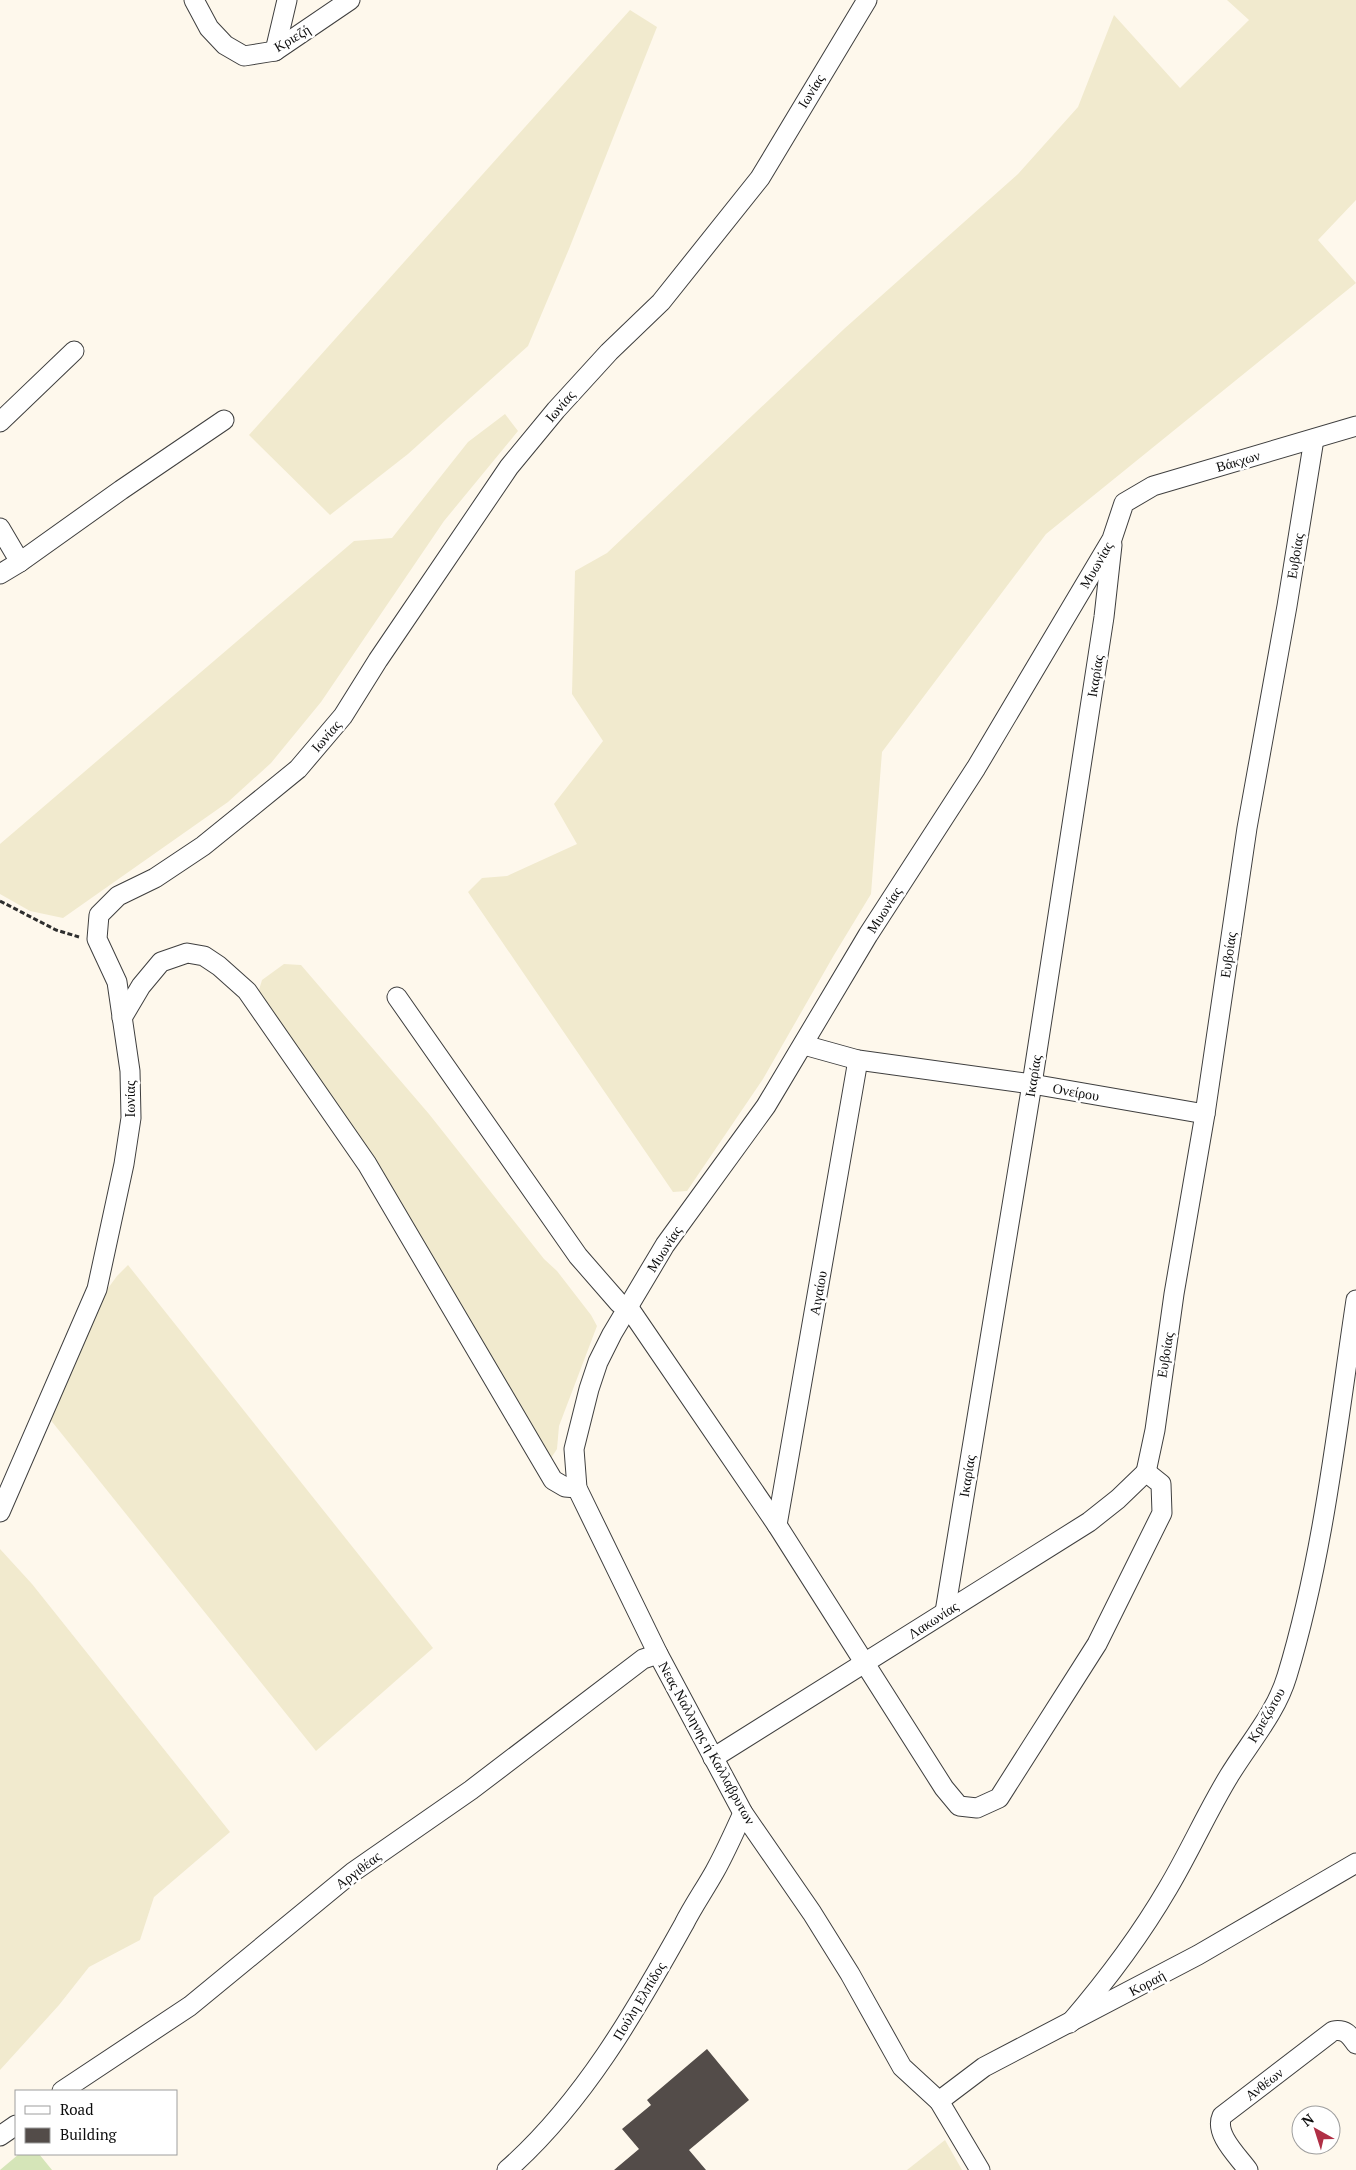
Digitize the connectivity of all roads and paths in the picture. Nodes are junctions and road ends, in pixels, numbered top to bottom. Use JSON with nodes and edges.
{"nodes":[{"id":1,"x":194,"y":0,"type":"edge"},
{"id":2,"x":287,"y":0,"type":"edge"},
{"id":3,"x":350,"y":0,"type":"edge"},
{"id":4,"x":867,"y":0,"type":"edge"},
{"id":5,"x":275,"y":51,"type":"junction"},
{"id":6,"x":74,"y":351,"type":"dead end"},
{"id":7,"x":224,"y":420,"type":"dead end"},
{"id":8,"x":0,"y":422,"type":"edge"},
{"id":9,"x":1356,"y":426,"type":"edge"},
{"id":10,"x":1314,"y":439,"type":"junction"},
{"id":11,"x":1124,"y":503,"type":"joint"},
{"id":12,"x":0,"y":528,"type":"edge"},
{"id":13,"x":1112,"y":539,"type":"junction"},
{"id":14,"x":20,"y":562,"type":"junction"},
{"id":15,"x":0,"y":574,"type":"edge"},
{"id":16,"x":0,"y":901,"type":"edge"},
{"id":17,"x":97,"y":939,"type":"junction"},
{"id":18,"x":397,"y":997,"type":"dead end"},
{"id":19,"x":122,"y":1018,"type":"junction"},
{"id":20,"x":804,"y":1045,"type":"junction"},
{"id":21,"x":858,"y":1060,"type":"junction"},
{"id":22,"x":1032,"y":1084,"type":"junction"},
{"id":23,"x":1205,"y":1114,"type":"junction"},
{"id":24,"x":1356,"y":1300,"type":"edge"},
{"id":25,"x":629,"y":1308,"type":"junction"},
{"id":26,"x":1146,"y":1472,"type":"junction"},
{"id":27,"x":577,"y":1488,"type":"junction"},
{"id":28,"x":0,"y":1512,"type":"edge"},
{"id":29,"x":777,"y":1525,"type":"junction"},
{"id":30,"x":945,"y":1612,"type":"junction"},
{"id":31,"x":658,"y":1654,"type":"junction"},
{"id":32,"x":865,"y":1664,"type":"junction"},
{"id":33,"x":713,"y":1758,"type":"junction"},
{"id":34,"x":743,"y":1813,"type":"junction"},
{"id":35,"x":1356,"y":1863,"type":"edge"},
{"id":36,"x":1070,"y":2023,"type":"junction"},
{"id":37,"x":1356,"y":2044,"type":"edge"},
{"id":38,"x":64,"y":2090,"type":"edge"},
{"id":39,"x":939,"y":2101,"type":"junction"},
{"id":40,"x":15,"y":2126,"type":"edge"},
{"id":41,"x":0,"y":2136,"type":"edge"},
{"id":42,"x":507,"y":2170,"type":"edge"},
{"id":43,"x":980,"y":2170,"type":"edge"},
{"id":44,"x":1248,"y":2170,"type":"edge"}],
"edges":[{"from":1,"to":5,"type":"street","name":"Κριεζή"},
{"from":2,"to":5,"type":"street"},
{"from":3,"to":5,"type":"street","name":"Κριεζή"},
{"from":4,"to":17,"type":"street","name":"Ιωνίας"},
{"from":6,"to":8,"type":"street"},
{"from":7,"to":14,"type":"street"},
{"from":9,"to":10,"type":"street","name":"Βάκχων"},
{"from":10,"to":11,"type":"street","name":"Βάκχων"},
{"from":10,"to":23,"type":"street","name":"Ευβοίας"},
{"from":11,"to":13,"type":"street","name":"Μυωνίας"},
{"from":12,"to":14,"type":"street"},
{"from":13,"to":20,"type":"street","name":"Μυωνίας"},
{"from":13,"to":22,"type":"street","name":"Ικαρίας"},
{"from":14,"to":15,"type":"street"},
{"from":16,"to":17,"type":"path"},
{"from":17,"to":19,"type":"street","name":"Ιωνίας"},
{"from":18,"to":25,"type":"street"},
{"from":19,"to":27,"type":"street"},
{"from":19,"to":28,"type":"street","name":"Ιωνίας"},
{"from":20,"to":21,"type":"street","name":"Ονείρου"},
{"from":20,"to":25,"type":"street","name":"Μυωνίας"},
{"from":21,"to":22,"type":"street","name":"Ονείρου"},
{"from":21,"to":29,"type":"street","name":"Αιγαίου"},
{"from":22,"to":23,"type":"street","name":"Ονείρου"},
{"from":22,"to":30,"type":"street","name":"Ικαρίας"},
{"from":23,"to":26,"type":"street","name":"Ευβοίας"},
{"from":24,"to":36,"type":"street","name":"Κριεζώτου"},
{"from":25,"to":27,"type":"street","name":"Νεας Nαλληνης ή Καλλαβρυτων"},
{"from":25,"to":29,"type":"street"},
{"from":26,"to":30,"type":"street","name":"Λακωνίας"},
{"from":26,"to":32,"type":"street"},
{"from":27,"to":31,"type":"street","name":"Νεας Nαλληνης ή Καλλαβρυτων"},
{"from":29,"to":32,"type":"street"},
{"from":30,"to":32,"type":"street","name":"Λακωνίας"},
{"from":31,"to":33,"type":"street","name":"Νεας Nαλληνης ή Καλλαβρυτων"},
{"from":31,"to":38,"type":"street","name":"Αργιθέας"},
{"from":32,"to":33,"type":"street","name":"Λακωνίας"},
{"from":33,"to":34,"type":"street","name":"Νεας Nαλληνης ή Καλλαβρυτων"},
{"from":34,"to":39,"type":"street","name":"Νεας Nαλληνης ή Καλλαβρυτων"},
{"from":34,"to":42,"type":"street","name":"Πούλη Ελπίδος"},
{"from":35,"to":36,"type":"street","name":"Κοραή"},
{"from":36,"to":39,"type":"street","name":"Κοραή"},
{"from":37,"to":44,"type":"street","name":"Ανθέων"},
{"from":39,"to":43,"type":"street","name":"Νεας Nαλληνης ή Καλλαβρυτων"},
{"from":40,"to":41,"type":"street"}]}
